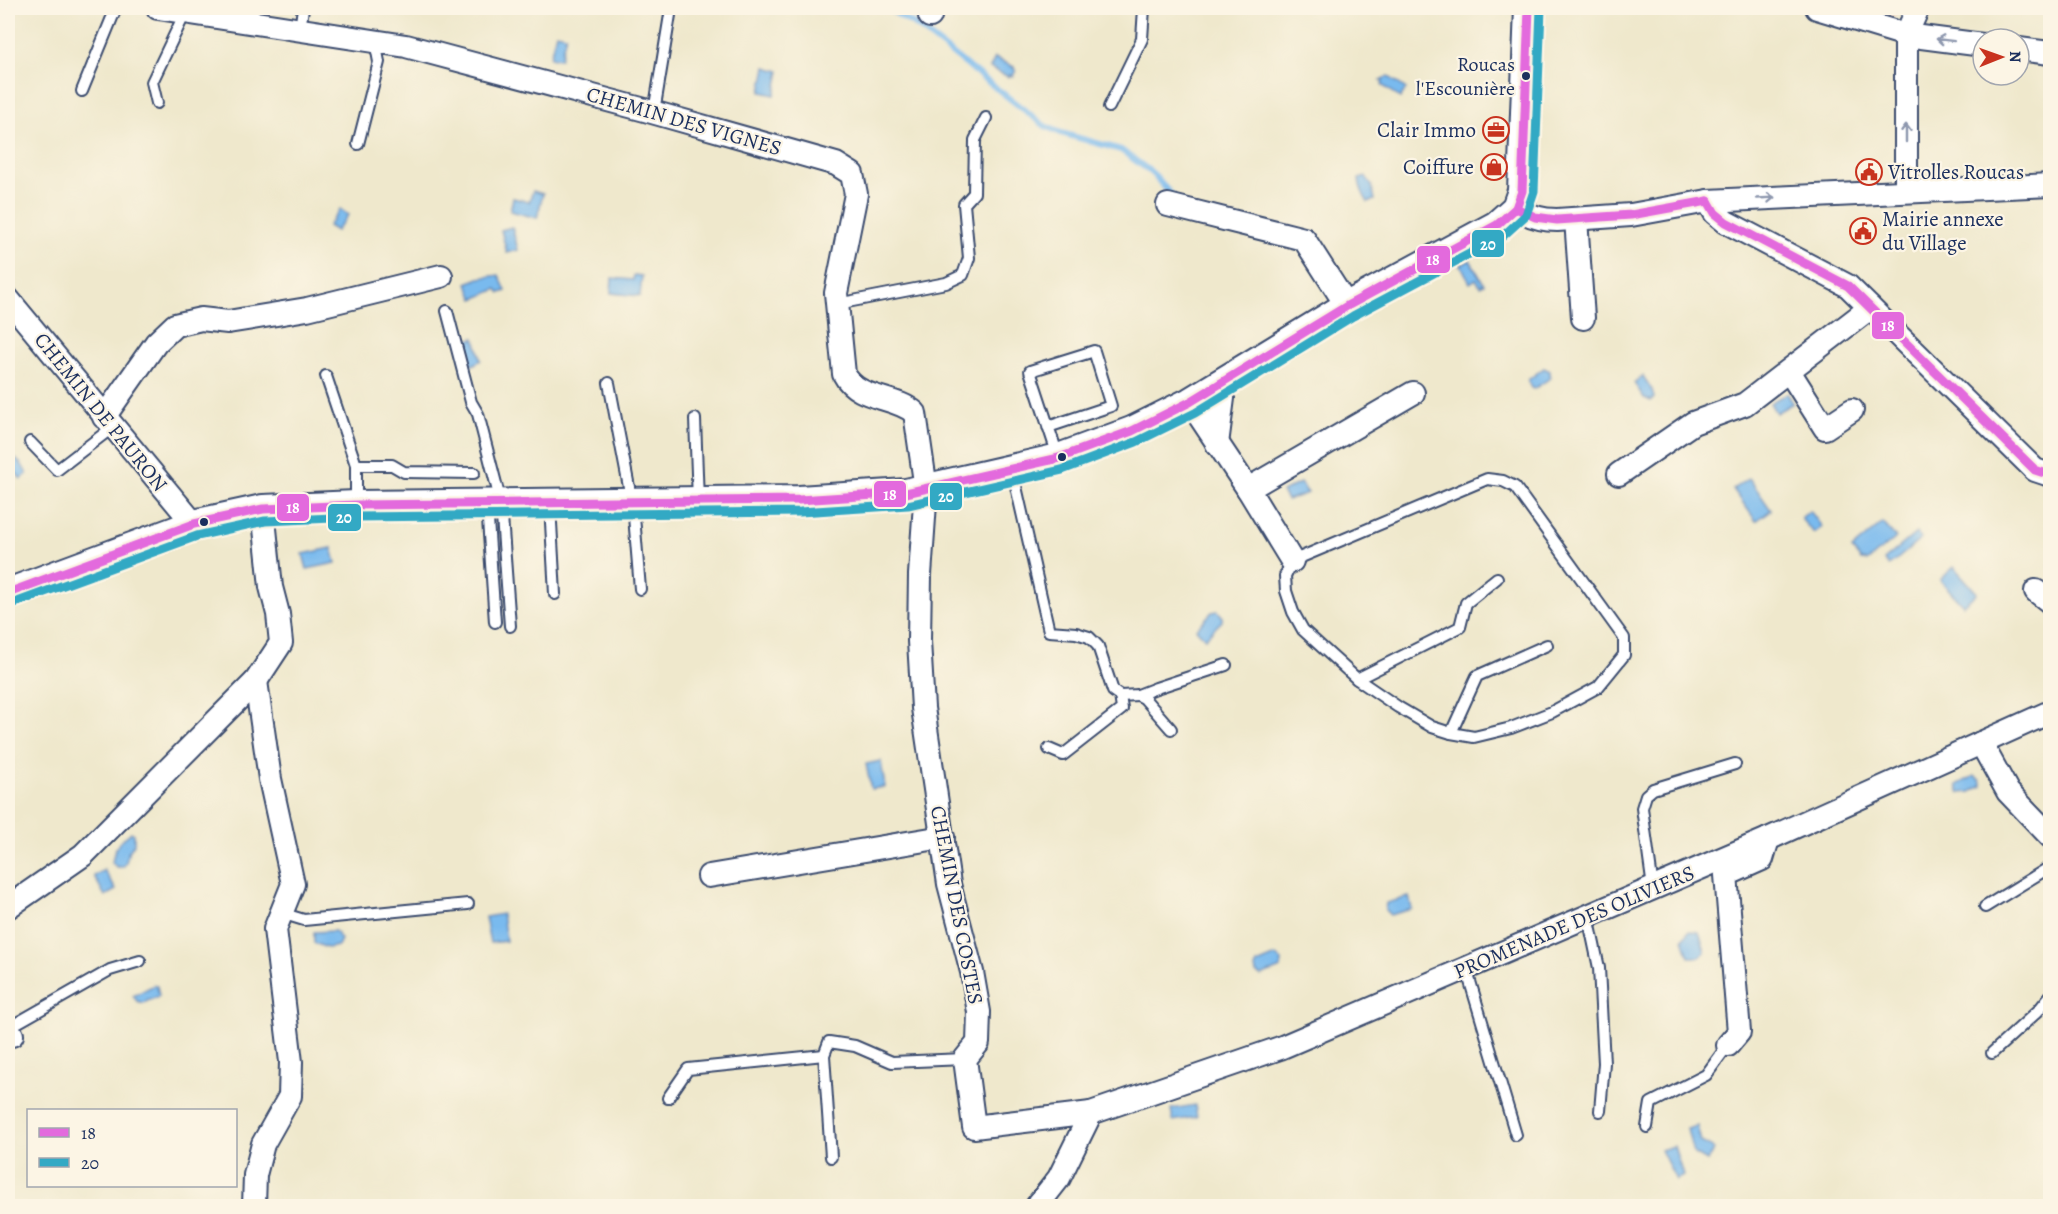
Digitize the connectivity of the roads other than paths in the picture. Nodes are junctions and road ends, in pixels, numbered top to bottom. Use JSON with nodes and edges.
{"nodes":[{"id":1,"x":116,"y":8,"type":"edge"},
{"id":2,"x":158,"y":8,"type":"edge"},
{"id":3,"x":303,"y":8,"type":"edge"},
{"id":4,"x":1144,"y":8,"type":"edge"},
{"id":5,"x":1529,"y":8,"type":"edge"},
{"id":6,"x":1817,"y":8,"type":"edge"},
{"id":7,"x":1918,"y":8,"type":"edge"},
{"id":8,"x":197,"y":12,"type":"edge"},
{"id":9,"x":670,"y":15,"type":"dead end"},
{"id":10,"x":300,"y":30,"type":"junction"},
{"id":11,"x":1906,"y":35,"type":"junction"},
{"id":12,"x":375,"y":41,"type":"junction"},
{"id":13,"x":1971,"y":43,"type":"edge"},
{"id":14,"x":2031,"y":51,"type":"edge"},
{"id":15,"x":2050,"y":53,"type":"edge"},
{"id":16,"x":82,"y":91,"type":"dead end"},
{"id":17,"x":157,"y":103,"type":"dead end"},
{"id":18,"x":1109,"y":106,"type":"dead end"},
{"id":19,"x":654,"y":112,"type":"junction"},
{"id":20,"x":986,"y":118,"type":"dead end"},
{"id":21,"x":358,"y":144,"type":"dead end"},
{"id":22,"x":2050,"y":185,"type":"edge"},
{"id":23,"x":1906,"y":191,"type":"junction"},
{"id":24,"x":1708,"y":201,"type":"junction"},
{"id":25,"x":1168,"y":205,"type":"dead end"},
{"id":26,"x":1516,"y":208,"type":"junction"},
{"id":27,"x":1576,"y":219,"type":"junction"},
{"id":28,"x":441,"y":276,"type":"dead end"},
{"id":29,"x":8,"y":299,"type":"edge"},
{"id":30,"x":837,"y":304,"type":"junction"},
{"id":31,"x":1347,"y":306,"type":"junction"},
{"id":32,"x":1870,"y":308,"type":"junction"},
{"id":33,"x":447,"y":311,"type":"dead end"},
{"id":34,"x":1583,"y":318,"type":"dead end"},
{"id":35,"x":1789,"y":371,"type":"junction"},
{"id":36,"x":326,"y":376,"type":"dead end"},
{"id":37,"x":1223,"y":382,"type":"junction"},
{"id":38,"x":609,"y":383,"type":"dead end"},
{"id":39,"x":1413,"y":393,"type":"dead end"},
{"id":40,"x":1190,"y":402,"type":"junction"},
{"id":41,"x":1852,"y":410,"type":"dead end"},
{"id":42,"x":695,"y":419,"type":"dead end"},
{"id":43,"x":108,"y":422,"type":"junction"},
{"id":44,"x":1048,"y":427,"type":"junction"},
{"id":45,"x":30,"y":442,"type":"dead end"},
{"id":46,"x":1217,"y":444,"type":"junction"},
{"id":47,"x":1059,"y":458,"type":"junction"},
{"id":48,"x":356,"y":465,"type":"junction"},
{"id":49,"x":1012,"y":469,"type":"junction"},
{"id":50,"x":474,"y":472,"type":"dead end"},
{"id":51,"x":1619,"y":474,"type":"dead end"},
{"id":52,"x":2045,"y":476,"type":"edge"},
{"id":53,"x":926,"y":489,"type":"junction"},
{"id":54,"x":1248,"y":489,"type":"junction"},
{"id":55,"x":632,"y":501,"type":"junction"},
{"id":56,"x":698,"y":501,"type":"junction"},
{"id":57,"x":550,"y":502,"type":"junction"},
{"id":58,"x":356,"y":504,"type":"junction"},
{"id":59,"x":494,"y":504,"type":"junction"},
{"id":60,"x":263,"y":509,"type":"junction"},
{"id":61,"x":194,"y":524,"type":"junction"},
{"id":62,"x":1292,"y":561,"type":"junction"},
{"id":63,"x":1497,"y":578,"type":"dead end"},
{"id":64,"x":640,"y":589,"type":"dead end"},
{"id":65,"x":8,"y":593,"type":"edge"},
{"id":66,"x":555,"y":594,"type":"dead end"},
{"id":67,"x":495,"y":622,"type":"dead end"},
{"id":68,"x":510,"y":626,"type":"dead end"},
{"id":69,"x":1547,"y":645,"type":"dead end"},
{"id":70,"x":1226,"y":665,"type":"dead end"},
{"id":71,"x":1357,"y":679,"type":"junction"},
{"id":72,"x":256,"y":681,"type":"junction"},
{"id":73,"x":1120,"y":696,"type":"junction"},
{"id":74,"x":1138,"y":696,"type":"junction"},
{"id":75,"x":2050,"y":712,"type":"edge"},
{"id":76,"x":1171,"y":729,"type":"dead end"},
{"id":77,"x":1451,"y":733,"type":"junction"},
{"id":78,"x":1981,"y":743,"type":"junction"},
{"id":79,"x":1049,"y":749,"type":"dead end"},
{"id":80,"x":1735,"y":764,"type":"dead end"},
{"id":81,"x":2050,"y":836,"type":"edge"},
{"id":82,"x":943,"y":837,"type":"junction"},
{"id":83,"x":1768,"y":839,"type":"junction"},
{"id":84,"x":2050,"y":867,"type":"edge"},
{"id":85,"x":709,"y":876,"type":"dead end"},
{"id":86,"x":1653,"y":888,"type":"junction"},
{"id":87,"x":468,"y":903,"type":"dead end"},
{"id":88,"x":8,"y":906,"type":"edge"},
{"id":89,"x":1985,"y":907,"type":"dead end"},
{"id":90,"x":281,"y":913,"type":"junction"},
{"id":91,"x":1588,"y":916,"type":"junction"},
{"id":92,"x":140,"y":961,"type":"dead end"},
{"id":93,"x":1466,"y":969,"type":"junction"},
{"id":94,"x":2050,"y":996,"type":"edge"},
{"id":95,"x":9,"y":1032,"type":"edge"},
{"id":96,"x":1728,"y":1045,"type":"joint"},
{"id":97,"x":1992,"y":1053,"type":"dead end"},
{"id":98,"x":824,"y":1055,"type":"junction"},
{"id":99,"x":965,"y":1059,"type":"junction"},
{"id":100,"x":668,"y":1098,"type":"dead end"},
{"id":101,"x":1600,"y":1111,"type":"dead end"},
{"id":102,"x":1091,"y":1113,"type":"junction"},
{"id":103,"x":1647,"y":1127,"type":"dead end"},
{"id":104,"x":1516,"y":1135,"type":"dead end"},
{"id":105,"x":831,"y":1158,"type":"dead end"},
{"id":106,"x":254,"y":1206,"type":"edge"},
{"id":107,"x":1037,"y":1206,"type":"edge"}],
"edges":[{"from":1,"to":16,"type":"lane"},
{"from":2,"to":8,"type":"street","name":"CHEMIN DES VIGNES"},
{"from":3,"to":10,"type":"lane"},
{"from":4,"to":18,"type":"lane"},
{"from":5,"to":26,"type":"street"},
{"from":6,"to":11,"type":"street"},
{"from":7,"to":11,"type":"street"},
{"from":8,"to":10,"type":"street","name":"CHEMIN DES VIGNES"},
{"from":8,"to":17,"type":"lane"},
{"from":9,"to":19,"type":"lane"},
{"from":10,"to":12,"type":"street","name":"CHEMIN DES VIGNES"},
{"from":13,"to":11,"type":"street","one_way":true},
{"from":23,"to":11,"type":"street","one_way":true},
{"from":12,"to":19,"type":"street","name":"CHEMIN DES VIGNES"},
{"from":12,"to":21,"type":"lane"},
{"from":14,"to":15,"type":"street"},
{"from":19,"to":30,"type":"street","name":"CHEMIN DES VIGNES"},
{"from":20,"to":30,"type":"lane"},
{"from":22,"to":23,"type":"street"},
{"from":24,"to":23,"type":"street","one_way":true},
{"from":24,"to":27,"type":"street"},
{"from":24,"to":32,"type":"street"},
{"from":25,"to":31,"type":"street"},
{"from":26,"to":27,"type":"street"},
{"from":26,"to":31,"type":"street"},
{"from":27,"to":34,"type":"street"},
{"from":28,"to":43,"type":"street"},
{"from":29,"to":43,"type":"street","name":"CHEMIN DE PAURON"},
{"from":30,"to":53,"type":"street","name":"CHEMIN DES VIGNES"},
{"from":31,"to":37,"type":"street"},
{"from":32,"to":35,"type":"street"},
{"from":32,"to":52,"type":"street"},
{"from":33,"to":59,"type":"lane"},
{"from":35,"to":41,"type":"street"},
{"from":35,"to":51,"type":"street"},
{"from":36,"to":48,"type":"lane"},
{"from":37,"to":40,"type":"street"},
{"from":37,"to":46,"type":"street"},
{"from":38,"to":55,"type":"lane"},
{"from":39,"to":54,"type":"street"},
{"from":40,"to":46,"type":"street"},
{"from":40,"to":47,"type":"street"},
{"from":42,"to":56,"type":"lane"},
{"from":43,"to":45,"type":"lane"},
{"from":43,"to":61,"type":"street","name":"CHEMIN DE PAURON"},
{"from":44,"to":44,"type":"lane"},
{"from":44,"to":47,"type":"lane"},
{"from":46,"to":54,"type":"street"},
{"from":47,"to":49,"type":"street"},
{"from":48,"to":50,"type":"lane"},
{"from":48,"to":58,"type":"lane"},
{"from":49,"to":53,"type":"street"},
{"from":49,"to":73,"type":"lane"},
{"from":53,"to":56,"type":"street"},
{"from":53,"to":82,"type":"street","name":"CHEMIN DES COSTES"},
{"from":54,"to":62,"type":"street"},
{"from":55,"to":56,"type":"street"},
{"from":55,"to":57,"type":"street"},
{"from":55,"to":64,"type":"lane"},
{"from":57,"to":59,"type":"street"},
{"from":57,"to":66,"type":"lane"},
{"from":58,"to":59,"type":"street"},
{"from":58,"to":60,"type":"street"},
{"from":59,"to":67,"type":"lane"},
{"from":59,"to":68,"type":"lane"},
{"from":60,"to":61,"type":"street"},
{"from":60,"to":72,"type":"street"},
{"from":61,"to":65,"type":"street"},
{"from":62,"to":71,"type":"lane"},
{"from":62,"to":77,"type":"lane"},
{"from":63,"to":71,"type":"lane"},
{"from":69,"to":77,"type":"lane"},
{"from":70,"to":74,"type":"lane"},
{"from":71,"to":77,"type":"lane"},
{"from":72,"to":88,"type":"street"},
{"from":72,"to":90,"type":"street"},
{"from":73,"to":74,"type":"lane"},
{"from":73,"to":79,"type":"lane"},
{"from":74,"to":76,"type":"lane"},
{"from":75,"to":78,"type":"street","name":"PROMENADE DES OLIVIERS"},
{"from":78,"to":81,"type":"street"},
{"from":78,"to":83,"type":"street","name":"PROMENADE DES OLIVIERS"},
{"from":80,"to":86,"type":"lane"},
{"from":82,"to":85,"type":"street"},
{"from":82,"to":99,"type":"street","name":"CHEMIN DES COSTES"},
{"from":83,"to":86,"type":"street","name":"PROMENADE DES OLIVIERS"},
{"from":83,"to":96,"type":"street"},
{"from":84,"to":89,"type":"lane"},
{"from":86,"to":91,"type":"street","name":"PROMENADE DES OLIVIERS"},
{"from":87,"to":90,"type":"lane"},
{"from":90,"to":106,"type":"street"},
{"from":91,"to":93,"type":"street","name":"PROMENADE DES OLIVIERS"},
{"from":91,"to":101,"type":"lane"},
{"from":92,"to":95,"type":"lane"},
{"from":93,"to":102,"type":"street","name":"PROMENADE DES OLIVIERS"},
{"from":93,"to":104,"type":"lane"},
{"from":94,"to":97,"type":"lane"},
{"from":96,"to":103,"type":"lane"},
{"from":98,"to":99,"type":"lane"},
{"from":98,"to":100,"type":"lane"},
{"from":98,"to":105,"type":"lane"},
{"from":99,"to":102,"type":"street"},
{"from":102,"to":107,"type":"street"}]}
